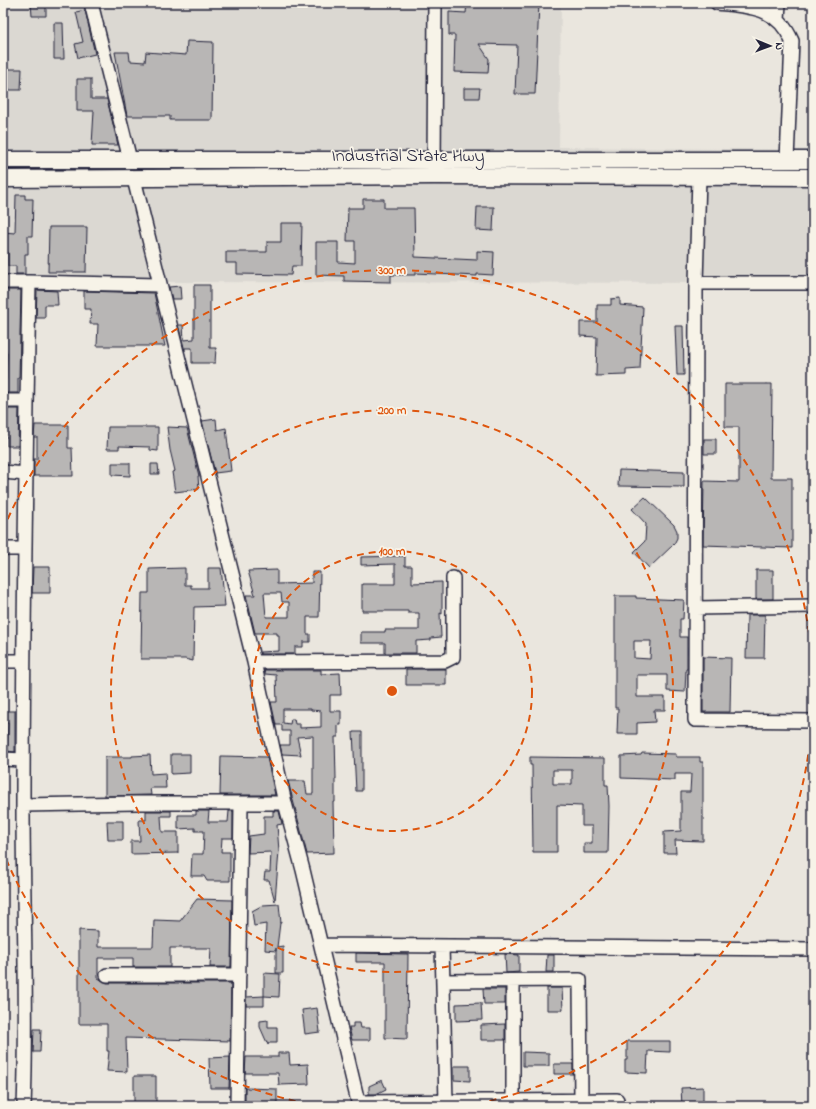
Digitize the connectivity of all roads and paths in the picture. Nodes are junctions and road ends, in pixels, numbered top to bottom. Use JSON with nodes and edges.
{"nodes":[{"id":1,"x":91,"y":3,"type":"edge"},
{"id":2,"x":435,"y":3,"type":"edge"},
{"id":3,"x":717,"y":3,"type":"edge"},
{"id":4,"x":779,"y":3,"type":"edge"},
{"id":5,"x":778,"y":20,"type":"junction"},
{"id":6,"x":3,"y":160,"type":"edge"},
{"id":7,"x":48,"y":160,"type":"junction"},
{"id":8,"x":130,"y":160,"type":"junction"},
{"id":9,"x":220,"y":160,"type":"junction"},
{"id":10,"x":434,"y":160,"type":"junction"},
{"id":11,"x":787,"y":160,"type":"junction"},
{"id":12,"x":813,"y":160,"type":"edge"},
{"id":13,"x":434,"y":176,"type":"junction"},
{"id":14,"x":699,"y":177,"type":"junction"},
{"id":15,"x":813,"y":177,"type":"edge"},
{"id":16,"x":134,"y":178,"type":"junction"},
{"id":17,"x":220,"y":178,"type":"junction"},
{"id":18,"x":3,"y":179,"type":"edge"},
{"id":19,"x":48,"y":179,"type":"junction"},
{"id":20,"x":3,"y":282,"type":"edge"},
{"id":21,"x":29,"y":282,"type":"junction"},
{"id":22,"x":696,"y":283,"type":"junction"},
{"id":23,"x":813,"y":283,"type":"edge"},
{"id":24,"x":159,"y":285,"type":"junction"},
{"id":25,"x":3,"y":401,"type":"edge"},
{"id":26,"x":27,"y":401,"type":"junction"},
{"id":27,"x":3,"y":472,"type":"edge"},
{"id":28,"x":26,"y":474,"type":"junction"},
{"id":29,"x":3,"y":549,"type":"edge"},
{"id":30,"x":24,"y":549,"type":"junction"},
{"id":31,"x":453,"y":578,"type":"dead end"},
{"id":32,"x":813,"y":606,"type":"edge"},
{"id":33,"x":696,"y":608,"type":"junction"},
{"id":34,"x":3,"y":661,"type":"edge"},
{"id":35,"x":24,"y":661,"type":"junction"},
{"id":36,"x":254,"y":662,"type":"junction"},
{"id":37,"x":813,"y":721,"type":"edge"},
{"id":38,"x":3,"y":759,"type":"edge"},
{"id":39,"x":23,"y":760,"type":"junction"},
{"id":40,"x":241,"y":803,"type":"junction"},
{"id":41,"x":285,"y":803,"type":"junction"},
{"id":42,"x":23,"y":805,"type":"junction"},
{"id":43,"x":321,"y":945,"type":"junction"},
{"id":44,"x":442,"y":946,"type":"junction"},
{"id":45,"x":813,"y":948,"type":"edge"},
{"id":46,"x":107,"y":975,"type":"dead end"},
{"id":47,"x":239,"y":975,"type":"junction"},
{"id":48,"x":443,"y":980,"type":"junction"},
{"id":49,"x":513,"y":980,"type":"junction"},
{"id":50,"x":581,"y":1100,"type":"junction"},
{"id":51,"x":617,"y":1100,"type":"dead end"},
{"id":52,"x":514,"y":1101,"type":"junction"},
{"id":53,"x":446,"y":1102,"type":"junction"},
{"id":54,"x":552,"y":1103,"type":"edge"},
{"id":55,"x":359,"y":1104,"type":"edge"},
{"id":56,"x":477,"y":1104,"type":"edge"},
{"id":57,"x":24,"y":1106,"type":"edge"},
{"id":58,"x":237,"y":1106,"type":"edge"}],
"edges":[{"from":1,"to":8,"type":"street"},
{"from":2,"to":10,"type":"street"},
{"from":3,"to":5,"type":"street"},
{"from":4,"to":5,"type":"street"},
{"from":5,"to":11,"type":"street"},
{"from":6,"to":7,"type":"main road","name":"Industrial State Hwy"},
{"from":7,"to":8,"type":"main road","name":"Industrial State Hwy"},
{"from":7,"to":19,"type":"main road"},
{"from":8,"to":9,"type":"main road","name":"Industrial State Hwy"},
{"from":9,"to":10,"type":"main road","name":"Industrial State Hwy"},
{"from":9,"to":17,"type":"main road"},
{"from":10,"to":11,"type":"main road","name":"Industrial State Hwy"},
{"from":10,"to":13,"type":"street"},
{"from":11,"to":12,"type":"main road","name":"Industrial State Hwy"},
{"from":13,"to":14,"type":"main road","name":"Industrial State Hwy"},
{"from":13,"to":17,"type":"main road","name":"Industrial State Hwy"},
{"from":14,"to":15,"type":"main road","name":"Industrial State Hwy"},
{"from":14,"to":22,"type":"street"},
{"from":16,"to":17,"type":"main road","name":"Industrial State Hwy"},
{"from":16,"to":19,"type":"main road","name":"Industrial State Hwy"},
{"from":16,"to":24,"type":"street"},
{"from":18,"to":19,"type":"main road","name":"Industrial State Hwy"},
{"from":20,"to":21,"type":"street"},
{"from":21,"to":24,"type":"street"},
{"from":21,"to":26,"type":"street"},
{"from":22,"to":23,"type":"street"},
{"from":22,"to":33,"type":"street"},
{"from":24,"to":36,"type":"street"},
{"from":25,"to":26,"type":"street"},
{"from":26,"to":28,"type":"street"},
{"from":27,"to":28,"type":"street"},
{"from":28,"to":30,"type":"street"},
{"from":29,"to":30,"type":"street"},
{"from":30,"to":35,"type":"street"},
{"from":31,"to":36,"type":"street"},
{"from":32,"to":33,"type":"street"},
{"from":33,"to":37,"type":"street"},
{"from":34,"to":35,"type":"street"},
{"from":35,"to":39,"type":"street"},
{"from":36,"to":41,"type":"street"},
{"from":38,"to":39,"type":"street"},
{"from":39,"to":42,"type":"street"},
{"from":40,"to":41,"type":"street"},
{"from":40,"to":42,"type":"street"},
{"from":40,"to":47,"type":"street"},
{"from":41,"to":43,"type":"street"},
{"from":42,"to":57,"type":"street"},
{"from":43,"to":44,"type":"street"},
{"from":43,"to":55,"type":"street"},
{"from":44,"to":45,"type":"street"},
{"from":44,"to":48,"type":"street"},
{"from":46,"to":47,"type":"street"},
{"from":47,"to":58,"type":"street"},
{"from":48,"to":49,"type":"street"},
{"from":48,"to":53,"type":"street"},
{"from":49,"to":50,"type":"street"},
{"from":49,"to":52,"type":"street"},
{"from":50,"to":51,"type":"street"},
{"from":50,"to":54,"type":"street"},
{"from":52,"to":54,"type":"street"},
{"from":52,"to":56,"type":"street"},
{"from":53,"to":55,"type":"street"},
{"from":53,"to":56,"type":"street"}]}
